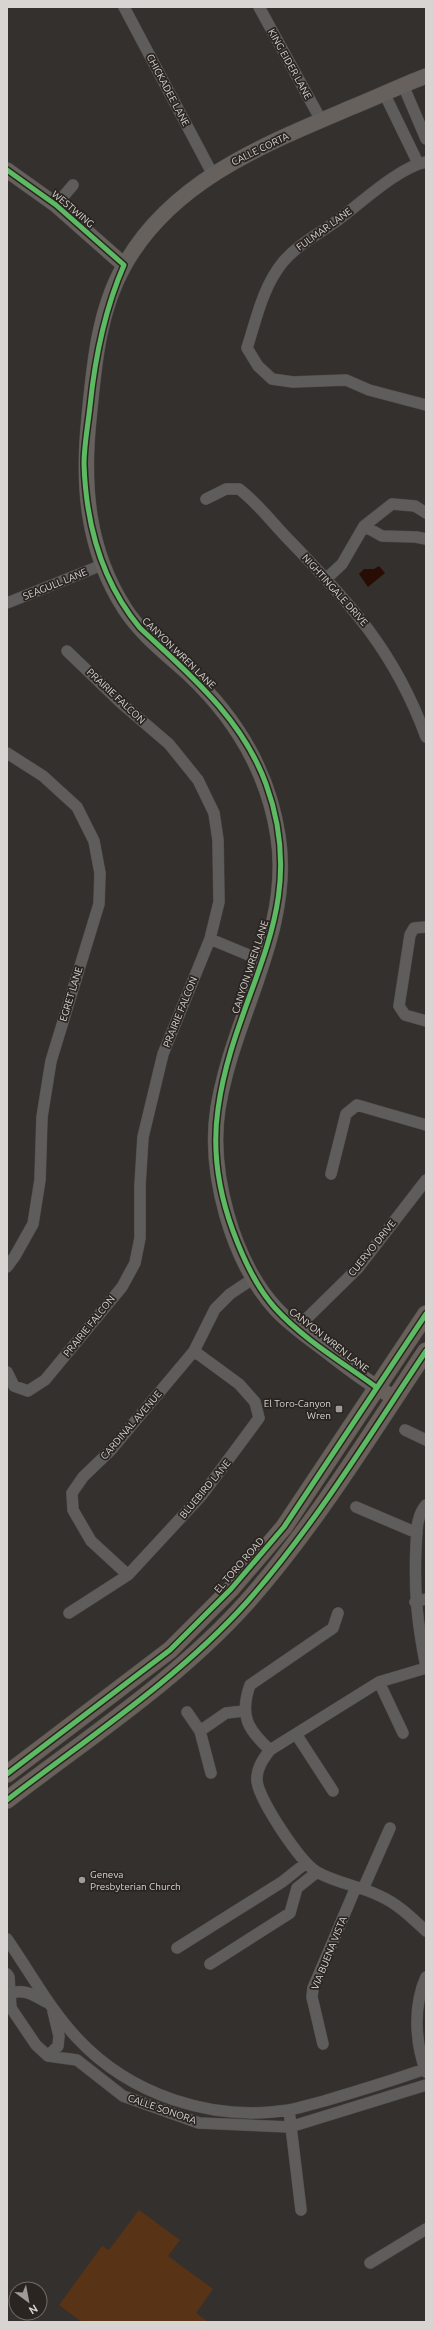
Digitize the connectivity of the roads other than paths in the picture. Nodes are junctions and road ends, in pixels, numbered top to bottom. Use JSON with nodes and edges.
{"nodes":[{"id":1,"x":124,"y":7,"type":"edge"},
{"id":2,"x":259,"y":7,"type":"edge"},
{"id":3,"x":426,"y":76,"type":"edge"},
{"id":4,"x":403,"y":85,"type":"junction"},
{"id":5,"x":384,"y":93,"type":"junction"},
{"id":6,"x":321,"y":120,"type":"junction"},
{"id":7,"x":426,"y":140,"type":"edge"},
{"id":8,"x":410,"y":146,"type":"junction"},
{"id":9,"x":422,"y":162,"type":"edge"},
{"id":10,"x":7,"y":170,"type":"edge"},
{"id":11,"x":212,"y":173,"type":"junction"},
{"id":12,"x":73,"y":185,"type":"dead end"},
{"id":13,"x":56,"y":205,"type":"junction"},
{"id":14,"x":124,"y":265,"type":"junction"},
{"id":15,"x":426,"y":405,"type":"edge"},
{"id":16,"x":206,"y":499,"type":"dead end"},
{"id":17,"x":426,"y":513,"type":"edge"},
{"id":18,"x":364,"y":526,"type":"junction"},
{"id":19,"x":426,"y":539,"type":"edge"},
{"id":20,"x":102,"y":565,"type":"junction"},
{"id":21,"x":327,"y":578,"type":"junction"},
{"id":22,"x":7,"y":604,"type":"edge"},
{"id":23,"x":68,"y":651,"type":"dead end"},
{"id":24,"x":426,"y":737,"type":"edge"},
{"id":25,"x":7,"y":754,"type":"edge"},
{"id":26,"x":426,"y":927,"type":"edge"},
{"id":27,"x":210,"y":939,"type":"junction"},
{"id":28,"x":263,"y":961,"type":"junction"},
{"id":29,"x":426,"y":1021,"type":"edge"},
{"id":30,"x":426,"y":1125,"type":"edge"},
{"id":31,"x":331,"y":1174,"type":"dead end"},
{"id":32,"x":426,"y":1180,"type":"edge"},
{"id":33,"x":7,"y":1267,"type":"edge"},
{"id":34,"x":254,"y":1278,"type":"junction"},
{"id":35,"x":426,"y":1314,"type":"edge"},
{"id":36,"x":297,"y":1328,"type":"junction"},
{"id":37,"x":194,"y":1351,"type":"junction"},
{"id":38,"x":426,"y":1351,"type":"edge"},
{"id":39,"x":7,"y":1372,"type":"edge"},
{"id":40,"x":376,"y":1388,"type":"junction"},
{"id":41,"x":395,"y":1398,"type":"junction"},
{"id":42,"x":405,"y":1430,"type":"dead end"},
{"id":43,"x":426,"y":1440,"type":"edge"},
{"id":44,"x":426,"y":1505,"type":"edge"},
{"id":45,"x":356,"y":1507,"type":"dead end"},
{"id":46,"x":417,"y":1533,"type":"junction"},
{"id":47,"x":128,"y":1575,"type":"junction"},
{"id":48,"x":420,"y":1600,"type":"edge"},
{"id":49,"x":338,"y":1612,"type":"dead end"},
{"id":50,"x":69,"y":1613,"type":"dead end"},
{"id":51,"x":426,"y":1668,"type":"edge"},
{"id":52,"x":379,"y":1682,"type":"junction"},
{"id":53,"x":244,"y":1711,"type":"junction"},
{"id":54,"x":187,"y":1712,"type":"dead end"},
{"id":55,"x":200,"y":1730,"type":"junction"},
{"id":56,"x":403,"y":1733,"type":"dead end"},
{"id":57,"x":296,"y":1734,"type":"junction"},
{"id":58,"x":270,"y":1750,"type":"junction"},
{"id":59,"x":211,"y":1773,"type":"dead end"},
{"id":60,"x":7,"y":1774,"type":"edge"},
{"id":61,"x":333,"y":1791,"type":"dead end"},
{"id":62,"x":7,"y":1800,"type":"edge"},
{"id":63,"x":390,"y":1828,"type":"dead end"},
{"id":64,"x":306,"y":1863,"type":"junction"},
{"id":65,"x":317,"y":1872,"type":"junction"},
{"id":66,"x":282,"y":1882,"type":"junction"},
{"id":67,"x":359,"y":1888,"type":"junction"},
{"id":68,"x":294,"y":1896,"type":"junction"},
{"id":69,"x":426,"y":1931,"type":"edge"},
{"id":70,"x":7,"y":1939,"type":"edge"},
{"id":71,"x":177,"y":1948,"type":"dead end"},
{"id":72,"x":210,"y":1964,"type":"dead end"},
{"id":73,"x":7,"y":1974,"type":"edge"},
{"id":74,"x":426,"y":1977,"type":"edge"},
{"id":75,"x":11,"y":1993,"type":"junction"},
{"id":76,"x":51,"y":2006,"type":"junction"},
{"id":77,"x":323,"y":2044,"type":"dead end"},
{"id":78,"x":48,"y":2056,"type":"junction"},
{"id":79,"x":425,"y":2071,"type":"edge"},
{"id":80,"x":426,"y":2085,"type":"edge"},
{"id":81,"x":288,"y":2110,"type":"junction"},
{"id":82,"x":290,"y":2127,"type":"junction"},
{"id":83,"x":301,"y":2210,"type":"dead end"},
{"id":84,"x":426,"y":2229,"type":"edge"},
{"id":85,"x":370,"y":2263,"type":"dead end"}],
"edges":[{"from":1,"to":11,"type":"street","name":"CHICKADEE LANE"},
{"from":2,"to":6,"type":"street","name":"KING EIDER LANE"},
{"from":3,"to":4,"type":"street","name":"CALLE CORTA"},
{"from":4,"to":5,"type":"street","name":"CALLE CORTA"},
{"from":4,"to":7,"type":"street"},
{"from":5,"to":6,"type":"street","name":"CALLE CORTA"},
{"from":5,"to":8,"type":"street"},
{"from":6,"to":11,"type":"street","name":"CALLE CORTA"},
{"from":7,"to":8,"type":"street"},
{"from":8,"to":9,"type":"street"},
{"from":9,"to":15,"type":"street","name":"FULMAR LANE"},
{"from":10,"to":13,"type":"street","name":"WESTWING"},
{"from":11,"to":14,"type":"street","name":"CALLE CORTA"},
{"from":12,"to":13,"type":"street"},
{"from":13,"to":14,"type":"street","name":"WESTWING"},
{"from":14,"to":20,"type":"street","name":"CANYON WREN LANE"},
{"from":16,"to":21,"type":"street","name":"NIGHTINGALE DRIVE"},
{"from":17,"to":18,"type":"street"},
{"from":18,"to":19,"type":"street"},
{"from":18,"to":21,"type":"street"},
{"from":20,"to":22,"type":"street","name":"SEAGULL LANE"},
{"from":20,"to":28,"type":"street","name":"CANYON WREN LANE"},
{"from":21,"to":24,"type":"street","name":"NIGHTINGALE DRIVE"},
{"from":23,"to":27,"type":"street","name":"PRAIRIE FALCON"},
{"from":25,"to":33,"type":"street","name":"EGRET LANE"},
{"from":26,"to":29,"type":"street"},
{"from":27,"to":28,"type":"street"},
{"from":27,"to":39,"type":"street","name":"PRAIRIE FALCON"},
{"from":28,"to":34,"type":"street","name":"CANYON WREN LANE"},
{"from":30,"to":31,"type":"street"},
{"from":32,"to":36,"type":"street","name":"CUERVO DRIVE"},
{"from":34,"to":36,"type":"street","name":"CANYON WREN LANE"},
{"from":34,"to":37,"type":"street","name":"CARDINAL AVENUE"},
{"from":35,"to":40,"type":"main road","name":"EL TORO ROAD"},
{"from":36,"to":40,"type":"street","name":"CANYON WREN LANE"},
{"from":37,"to":47,"type":"street","name":"CARDINAL AVENUE"},
{"from":37,"to":47,"type":"street","name":"BLUEBIRD LANE"},
{"from":38,"to":41,"type":"main road"},
{"from":40,"to":41,"type":"street","name":"CANYON WREN LANE"},
{"from":40,"to":60,"type":"main road","name":"EL TORO ROAD"},
{"from":41,"to":62,"type":"main road"},
{"from":42,"to":43,"type":"street"},
{"from":44,"to":46,"type":"street"},
{"from":45,"to":46,"type":"street"},
{"from":46,"to":48,"type":"street"},
{"from":47,"to":50,"type":"street","name":"BLUEBIRD LANE"},
{"from":48,"to":51,"type":"street"},
{"from":49,"to":53,"type":"street"},
{"from":51,"to":52,"type":"street"},
{"from":52,"to":56,"type":"street"},
{"from":52,"to":57,"type":"street"},
{"from":53,"to":55,"type":"street"},
{"from":53,"to":58,"type":"street"},
{"from":54,"to":55,"type":"street"},
{"from":55,"to":59,"type":"street"},
{"from":57,"to":58,"type":"street"},
{"from":57,"to":61,"type":"street"},
{"from":58,"to":64,"type":"street"},
{"from":63,"to":67,"type":"street","name":"VIA BUENA VISTA"},
{"from":64,"to":65,"type":"street"},
{"from":64,"to":66,"type":"street"},
{"from":65,"to":67,"type":"street"},
{"from":65,"to":68,"type":"street"},
{"from":66,"to":68,"type":"street"},
{"from":66,"to":71,"type":"street"},
{"from":67,"to":69,"type":"street"},
{"from":67,"to":77,"type":"street","name":"VIA BUENA VISTA"},
{"from":68,"to":72,"type":"street"},
{"from":70,"to":76,"type":"street","name":"CALLE SONORA"},
{"from":73,"to":75,"type":"street"},
{"from":74,"to":79,"type":"street"},
{"from":75,"to":76,"type":"street","name":"CALLE SONORA"},
{"from":75,"to":78,"type":"street"},
{"from":76,"to":78,"type":"street","name":"CALLE SONORA"},
{"from":76,"to":81,"type":"street","name":"CALLE SONORA"},
{"from":78,"to":82,"type":"street","name":"CALLE SONORA"},
{"from":79,"to":81,"type":"street","name":"CALLE SONORA"},
{"from":80,"to":82,"type":"street","name":"CALLE SONORA"},
{"from":81,"to":82,"type":"street"},
{"from":82,"to":83,"type":"street"},
{"from":84,"to":85,"type":"street"}]}
